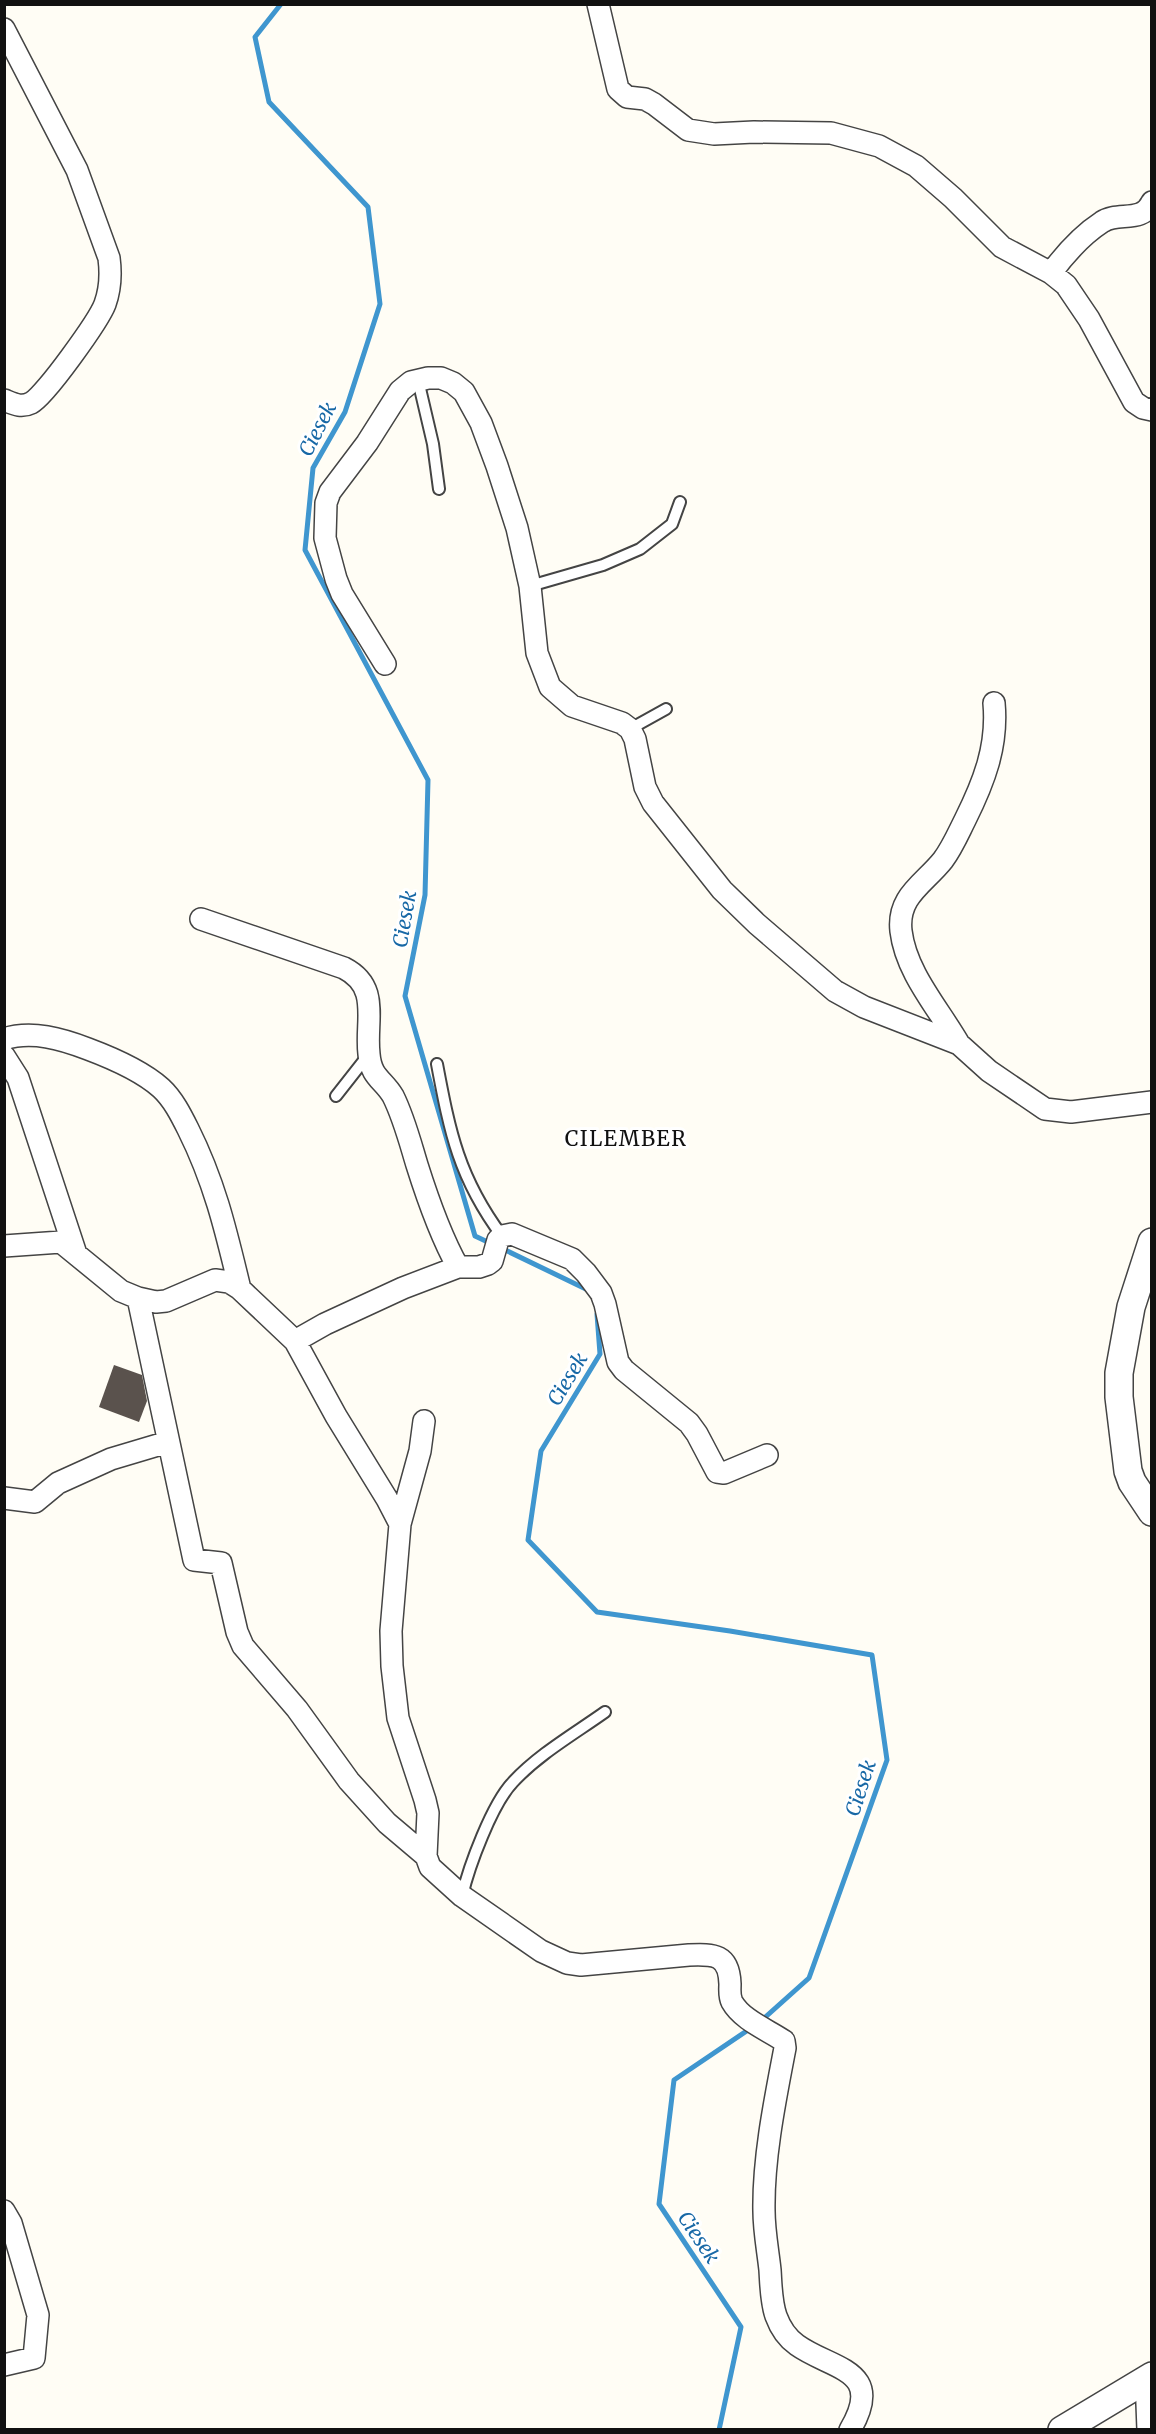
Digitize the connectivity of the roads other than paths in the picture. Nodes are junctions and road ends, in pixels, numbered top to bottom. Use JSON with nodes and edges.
{"nodes":[{"id":1,"x":598,"y":4,"type":"edge"},
{"id":2,"x":4,"y":29,"type":"edge"},
{"id":3,"x":1152,"y":202,"type":"edge"},
{"id":4,"x":1051,"y":273,"type":"junction"},
{"id":5,"x":418,"y":380,"type":"junction"},
{"id":6,"x":4,"y":400,"type":"edge"},
{"id":7,"x":1152,"y":410,"type":"edge"},
{"id":8,"x":439,"y":489,"type":"dead end"},
{"id":9,"x":681,"y":502,"type":"dead end"},
{"id":10,"x":530,"y":586,"type":"junction"},
{"id":11,"x":385,"y":664,"type":"dead end"},
{"id":12,"x":994,"y":703,"type":"dead end"},
{"id":13,"x":666,"y":709,"type":"dead end"},
{"id":14,"x":630,"y":729,"type":"junction"},
{"id":15,"x":201,"y":919,"type":"dead end"},
{"id":16,"x":4,"y":1039,"type":"edge"},
{"id":17,"x":959,"y":1044,"type":"junction"},
{"id":18,"x":369,"y":1054,"type":"junction"},
{"id":19,"x":4,"y":1056,"type":"edge"},
{"id":20,"x":437,"y":1064,"type":"dead end"},
{"id":21,"x":336,"y":1096,"type":"dead end"},
{"id":22,"x":1152,"y":1102,"type":"edge"},
{"id":23,"x":500,"y":1238,"type":"junction"},
{"id":24,"x":1152,"y":1242,"type":"edge"},
{"id":25,"x":4,"y":1246,"type":"edge"},
{"id":26,"x":76,"y":1254,"type":"junction"},
{"id":27,"x":458,"y":1267,"type":"junction"},
{"id":28,"x":240,"y":1289,"type":"junction"},
{"id":29,"x":138,"y":1299,"type":"junction"},
{"id":30,"x":295,"y":1341,"type":"junction"},
{"id":31,"x":424,"y":1421,"type":"dead end"},
{"id":32,"x":168,"y":1442,"type":"junction"},
{"id":33,"x":767,"y":1455,"type":"dead end"},
{"id":34,"x":4,"y":1498,"type":"edge"},
{"id":35,"x":1152,"y":1512,"type":"edge"},
{"id":36,"x":400,"y":1524,"type":"junction"},
{"id":37,"x":605,"y":1712,"type":"dead end"},
{"id":38,"x":426,"y":1856,"type":"junction"},
{"id":39,"x":462,"y":1896,"type":"junction"},
{"id":40,"x":4,"y":2211,"type":"edge"},
{"id":41,"x":4,"y":2365,"type":"edge"},
{"id":42,"x":1149,"y":2377,"type":"edge"},
{"id":43,"x":850,"y":2430,"type":"edge"},
{"id":44,"x":1062,"y":2430,"type":"edge"},
{"id":45,"x":1148,"y":2430,"type":"edge"}],
"edges":[{"from":1,"to":4,"type":"street"},
{"from":2,"to":6,"type":"street"},
{"from":3,"to":4,"type":"street"},
{"from":4,"to":7,"type":"street"},
{"from":5,"to":8,"type":"lane"},
{"from":5,"to":10,"type":"street"},
{"from":5,"to":11,"type":"street"},
{"from":9,"to":10,"type":"lane"},
{"from":10,"to":14,"type":"street"},
{"from":12,"to":17,"type":"street"},
{"from":13,"to":14,"type":"lane"},
{"from":14,"to":17,"type":"street"},
{"from":15,"to":18,"type":"street"},
{"from":16,"to":28,"type":"street"},
{"from":17,"to":22,"type":"street"},
{"from":18,"to":21,"type":"lane"},
{"from":18,"to":27,"type":"street"},
{"from":19,"to":26,"type":"street"},
{"from":20,"to":23,"type":"lane"},
{"from":23,"to":27,"type":"street"},
{"from":23,"to":33,"type":"street"},
{"from":24,"to":35,"type":"street"},
{"from":25,"to":26,"type":"street"},
{"from":26,"to":29,"type":"street"},
{"from":27,"to":30,"type":"street"},
{"from":28,"to":29,"type":"street"},
{"from":28,"to":30,"type":"street"},
{"from":29,"to":32,"type":"street"},
{"from":30,"to":36,"type":"street"},
{"from":31,"to":36,"type":"street"},
{"from":32,"to":34,"type":"street"},
{"from":32,"to":38,"type":"street"},
{"from":36,"to":38,"type":"street"},
{"from":37,"to":39,"type":"lane"},
{"from":38,"to":39,"type":"street"},
{"from":39,"to":43,"type":"street"},
{"from":40,"to":41,"type":"street"},
{"from":42,"to":44,"type":"street"},
{"from":42,"to":45,"type":"street"}]}
